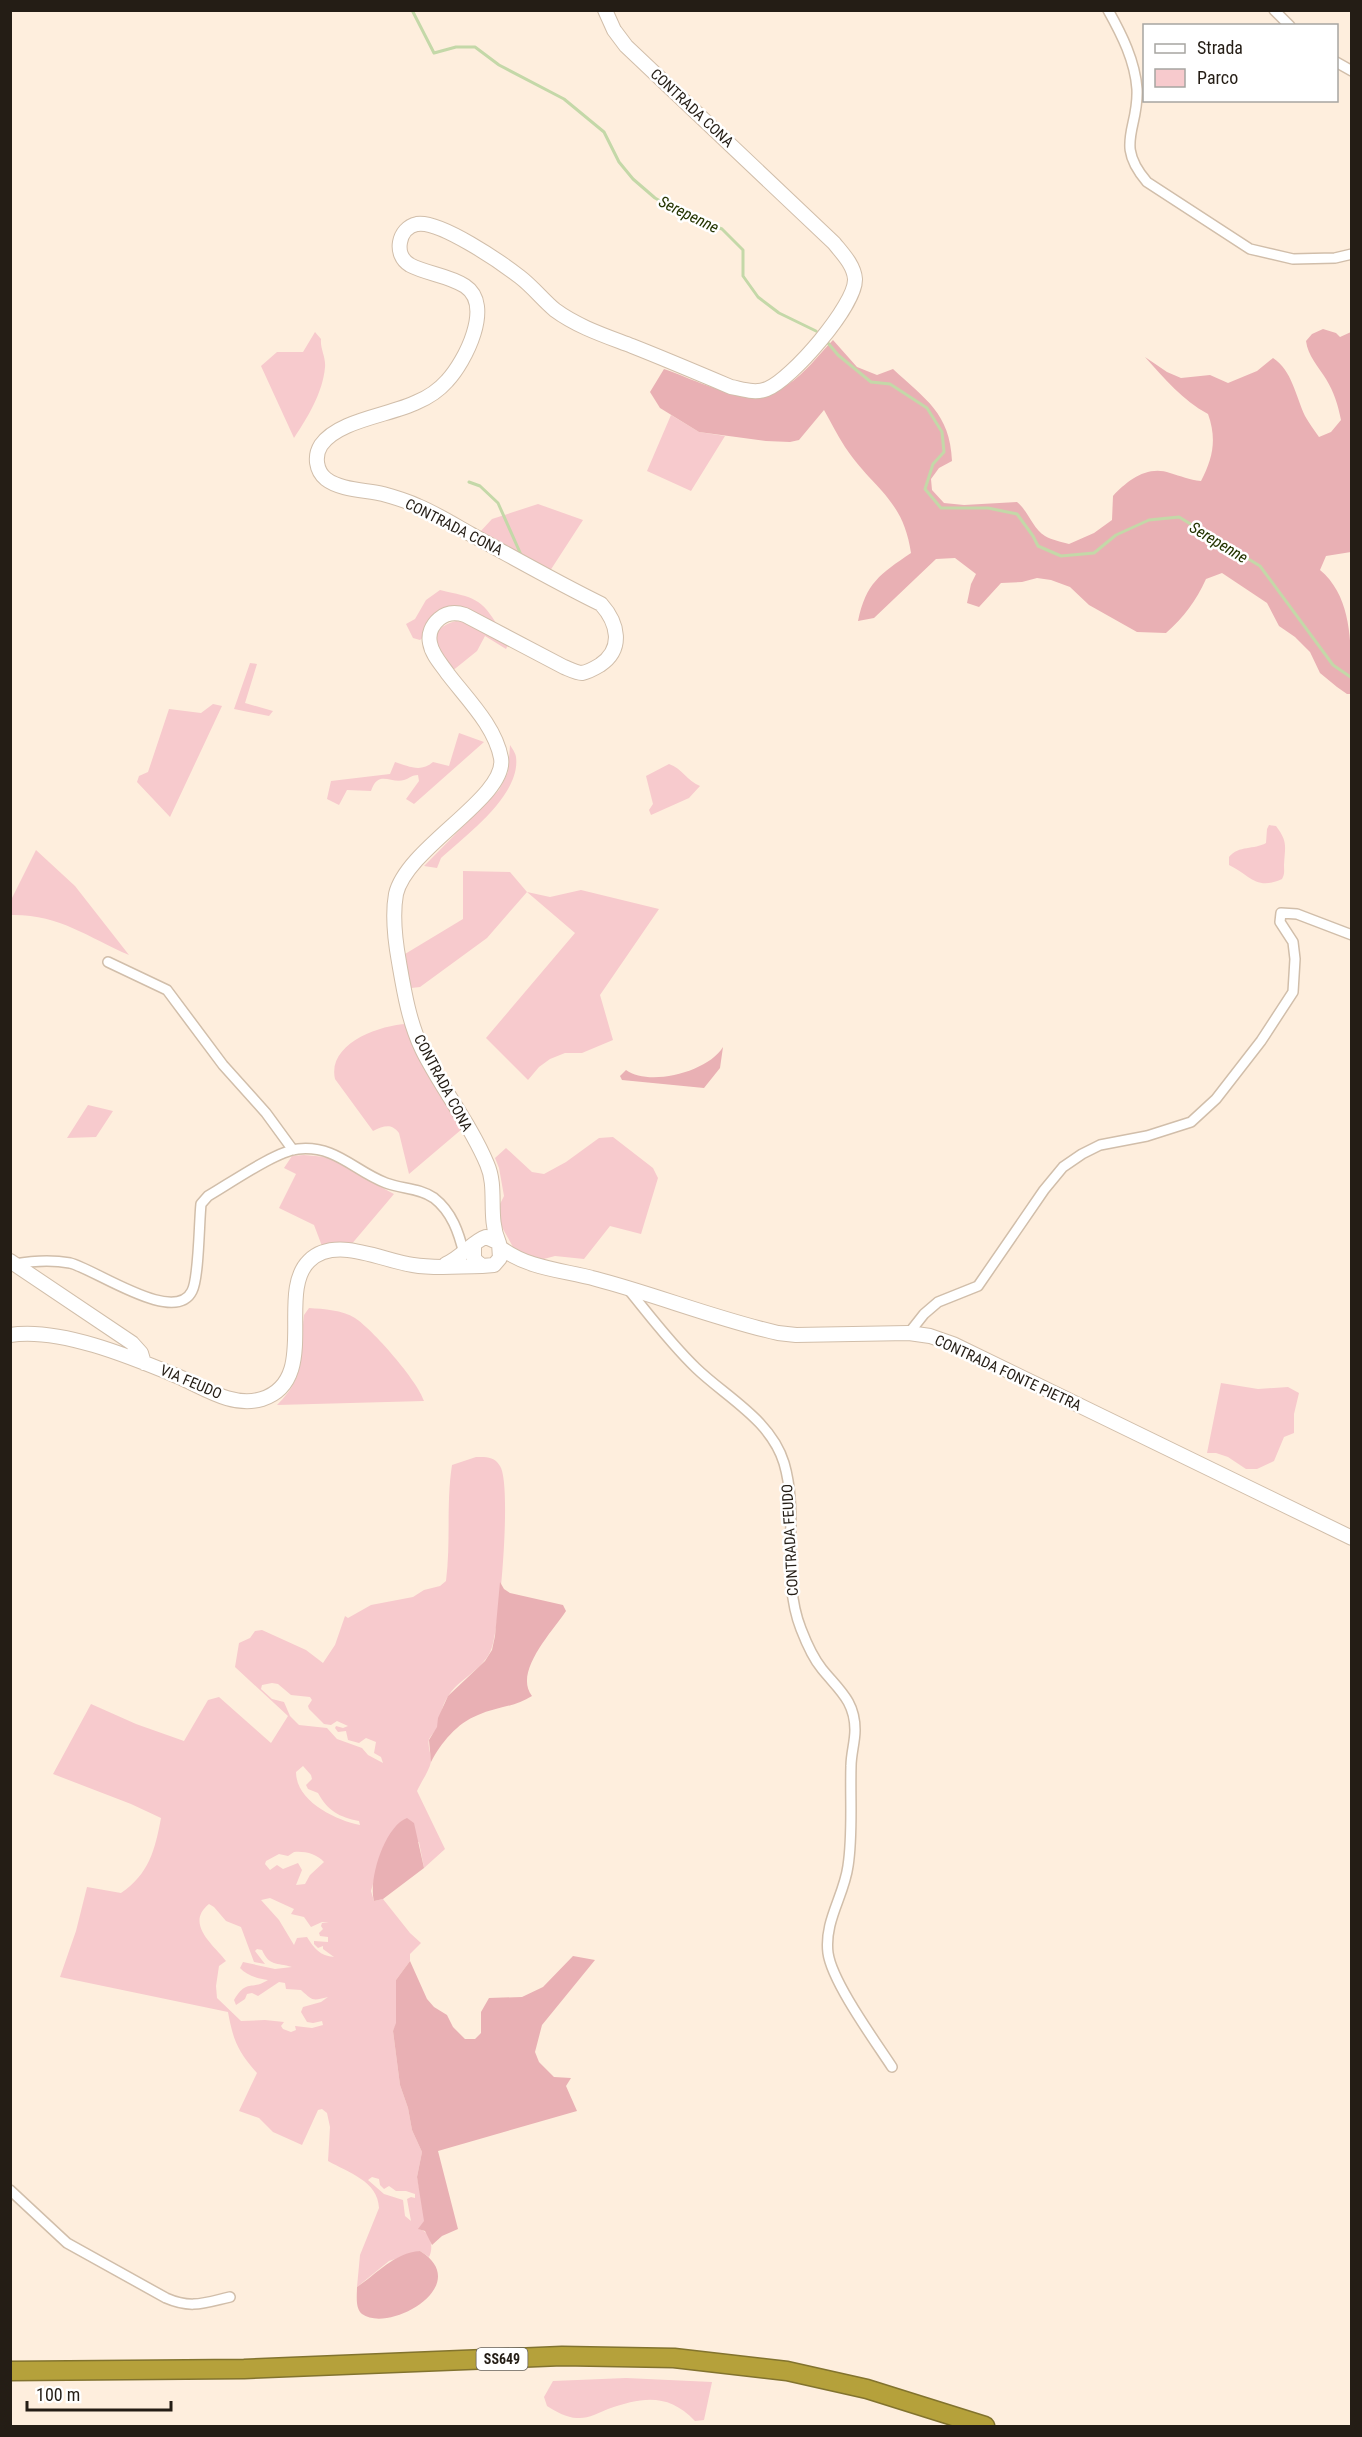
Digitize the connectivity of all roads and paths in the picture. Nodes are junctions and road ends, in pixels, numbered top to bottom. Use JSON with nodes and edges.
{"nodes":[{"id":1,"x":605,"y":10,"type":"edge"},
{"id":2,"x":1108,"y":10,"type":"edge"},
{"id":3,"x":1274,"y":10,"type":"edge"},
{"id":4,"x":1288,"y":24,"type":"edge"},
{"id":5,"x":1338,"y":63,"type":"edge"},
{"id":6,"x":1352,"y":71,"type":"edge"},
{"id":7,"x":1352,"y":254,"type":"edge"},
{"id":8,"x":1352,"y":935,"type":"edge"},
{"id":9,"x":108,"y":962,"type":"dead end"},
{"id":10,"x":293,"y":1150,"type":"junction"},
{"id":11,"x":492,"y":1203,"type":"junction"},
{"id":12,"x":473,"y":1246,"type":"junction"},
{"id":13,"x":500,"y":1246,"type":"junction"},
{"id":14,"x":13,"y":1262,"type":"edge"},
{"id":15,"x":488,"y":1265,"type":"junction"},
{"id":16,"x":536,"y":1266,"type":"junction"},
{"id":17,"x":438,"y":1267,"type":"junction"},
{"id":18,"x":628,"y":1289,"type":"junction"},
{"id":19,"x":909,"y":1333,"type":"junction"},
{"id":20,"x":10,"y":1335,"type":"edge"},
{"id":21,"x":144,"y":1363,"type":"junction"},
{"id":22,"x":1352,"y":1538,"type":"edge"},
{"id":23,"x":892,"y":2067,"type":"dead end"},
{"id":24,"x":10,"y":2190,"type":"edge"},
{"id":25,"x":230,"y":2297,"type":"dead end"},
{"id":26,"x":10,"y":2371,"type":"edge"},
{"id":27,"x":985,"y":2427,"type":"edge"}],
"edges":[{"from":1,"to":11,"type":"main road","name":"CONTRADA CONA"},
{"from":2,"to":7,"type":"street"},
{"from":3,"to":4,"type":"street"},
{"from":5,"to":6,"type":"street"},
{"from":8,"to":19,"type":"street"},
{"from":9,"to":10,"type":"street"},
{"from":10,"to":12,"type":"street"},
{"from":10,"to":14,"type":"street"},
{"from":11,"to":12,"type":"main road","name":"CONTRADA CONA"},
{"from":11,"to":13,"type":"main road","name":"CONTRADA CONA"},
{"from":12,"to":13,"type":"main road"},
{"from":12,"to":15,"type":"main road"},
{"from":12,"to":17,"type":"main road"},
{"from":13,"to":15,"type":"main road"},
{"from":13,"to":16,"type":"main road"},
{"from":14,"to":21,"type":"main road","name":"VIA FEUDO"},
{"from":15,"to":16,"type":"main road","name":"VIA FEUDO"},
{"from":15,"to":17,"type":"main road","name":"VIA FEUDO"},
{"from":16,"to":18,"type":"main road","name":"CONTRADA FONTE PIETRA"},
{"from":17,"to":21,"type":"main road","name":"VIA FEUDO"},
{"from":18,"to":19,"type":"main road","name":"CONTRADA FONTE PIETRA"},
{"from":18,"to":23,"type":"street","name":"CONTRADA FEUDO"},
{"from":19,"to":22,"type":"main road","name":"CONTRADA FONTE PIETRA"},
{"from":20,"to":21,"type":"main road"},
{"from":24,"to":25,"type":"street"},
{"from":26,"to":27,"type":"highway","number":"SS649"}]}
